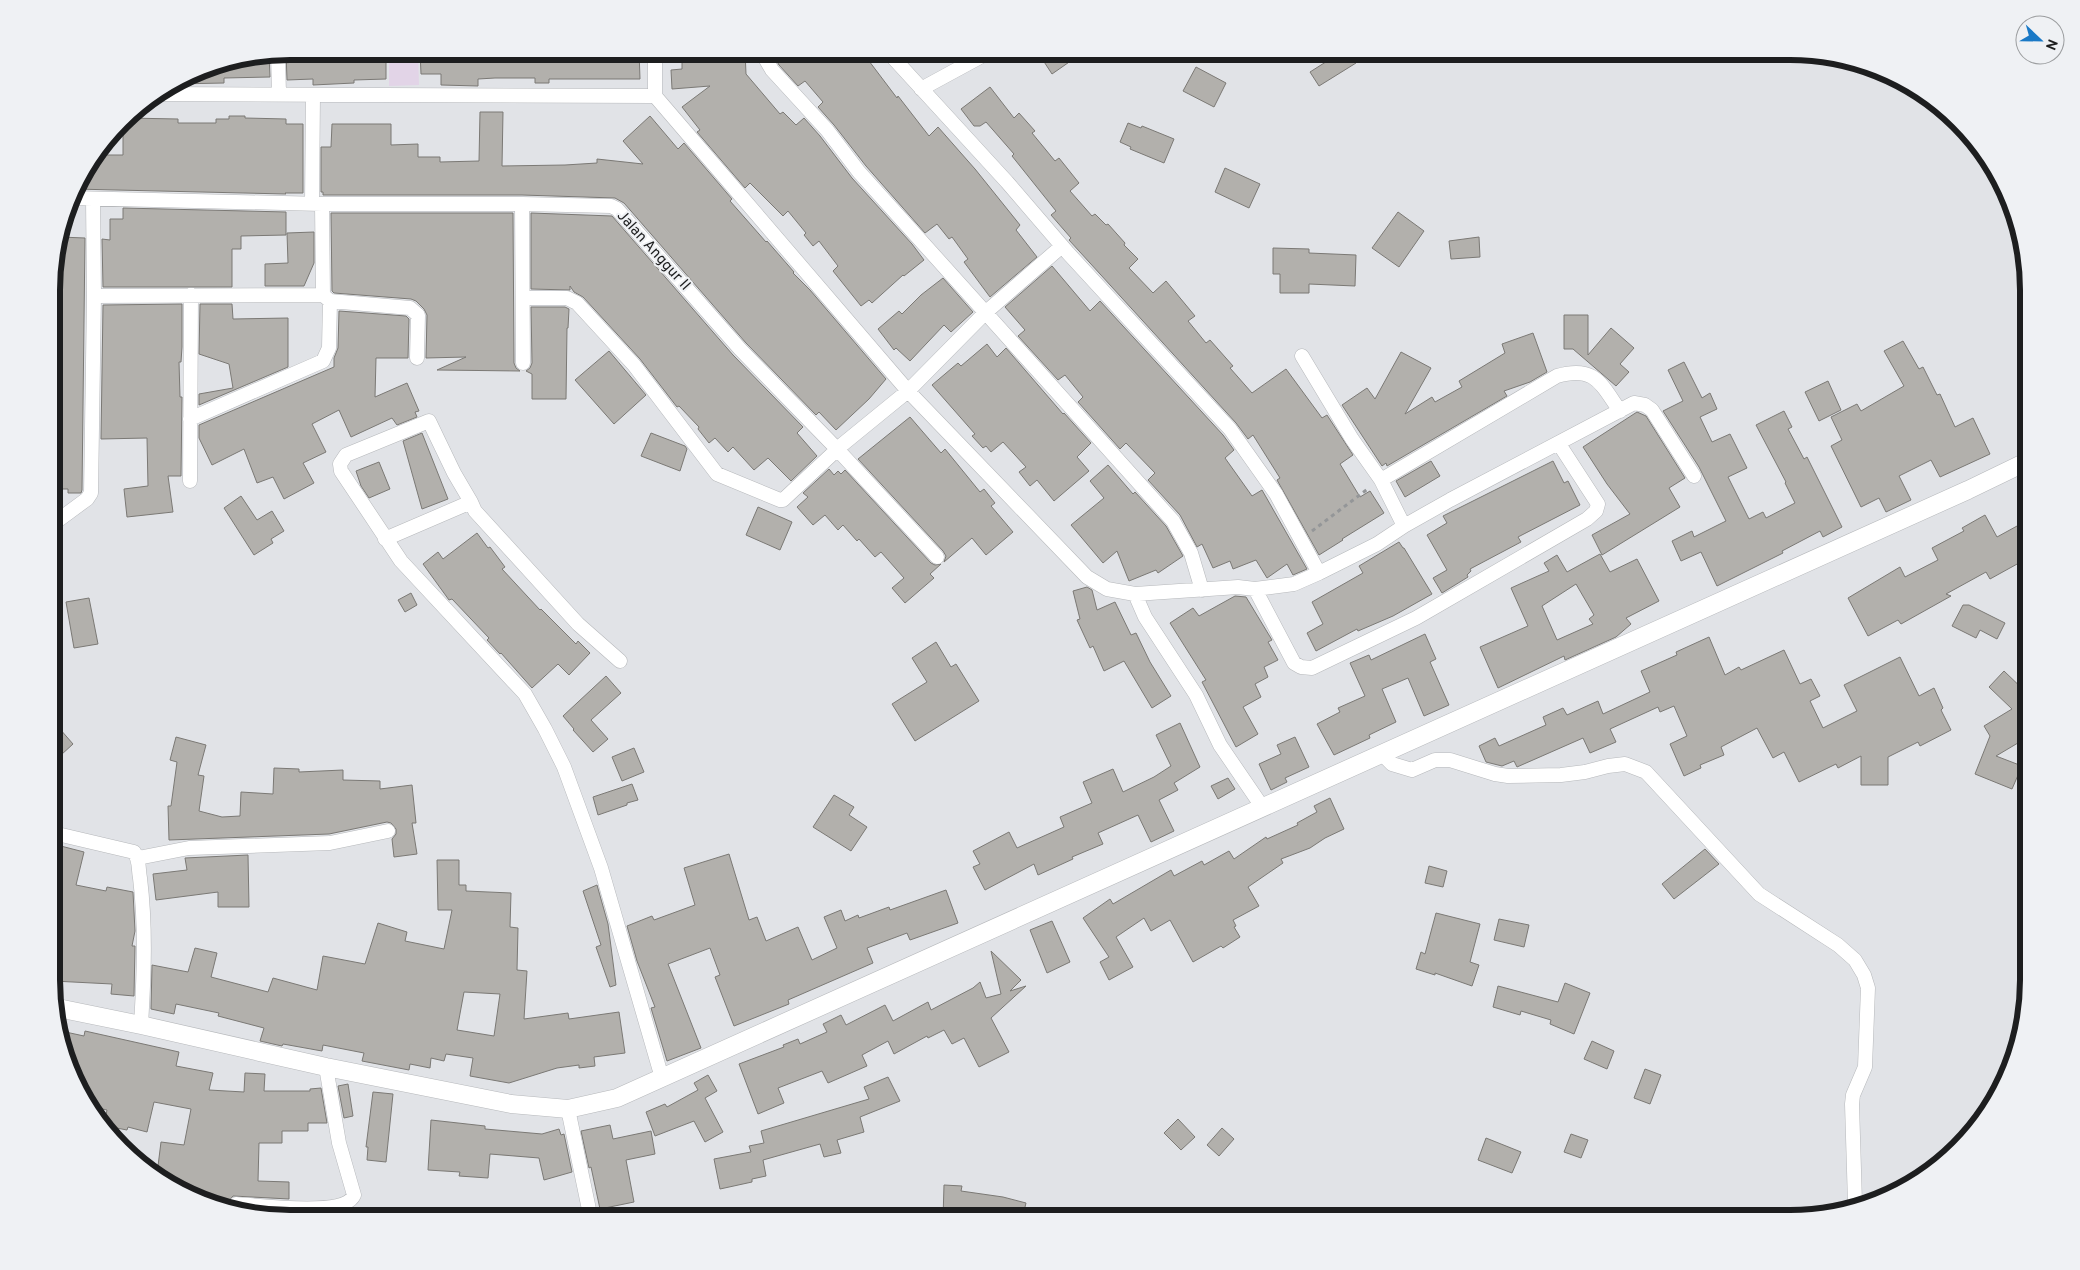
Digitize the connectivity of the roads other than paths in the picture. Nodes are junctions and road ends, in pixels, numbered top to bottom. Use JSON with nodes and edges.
{"nodes":[{"id":1,"x":278,"y":60,"type":"edge"},
{"id":2,"x":655,"y":60,"type":"edge"},
{"id":3,"x":766,"y":60,"type":"edge"},
{"id":4,"x":895,"y":60,"type":"edge"},
{"id":5,"x":974,"y":60,"type":"edge"},
{"id":6,"x":920,"y":89,"type":"junction"},
{"id":7,"x":170,"y":94,"type":"edge"},
{"id":8,"x":279,"y":94,"type":"junction"},
{"id":9,"x":314,"y":95,"type":"junction"},
{"id":10,"x":655,"y":96,"type":"junction"},
{"id":11,"x":80,"y":198,"type":"edge"},
{"id":12,"x":93,"y":199,"type":"junction"},
{"id":13,"x":317,"y":203,"type":"junction"},
{"id":14,"x":522,"y":204,"type":"junction"},
{"id":15,"x":1062,"y":246,"type":"junction"},
{"id":16,"x":191,"y":295,"type":"junction"},
{"id":17,"x":94,"y":296,"type":"junction"},
{"id":18,"x":327,"y":298,"type":"junction"},
{"id":19,"x":523,"y":298,"type":"junction"},
{"id":20,"x":985,"y":313,"type":"junction"},
{"id":21,"x":1302,"y":356,"type":"dead end"},
{"id":22,"x":418,"y":358,"type":"dead end"},
{"id":23,"x":523,"y":363,"type":"dead end"},
{"id":24,"x":908,"y":391,"type":"junction"},
{"id":25,"x":1616,"y":405,"type":"junction"},
{"id":26,"x":190,"y":419,"type":"junction"},
{"id":27,"x":1559,"y":444,"type":"junction"},
{"id":28,"x":837,"y":449,"type":"junction"},
{"id":29,"x":2020,"y":465,"type":"edge"},
{"id":30,"x":1694,"y":476,"type":"dead end"},
{"id":31,"x":1381,"y":480,"type":"junction"},
{"id":32,"x":190,"y":481,"type":"dead end"},
{"id":33,"x":471,"y":502,"type":"junction"},
{"id":34,"x":60,"y":519,"type":"edge"},
{"id":35,"x":1404,"y":526,"type":"junction"},
{"id":36,"x":385,"y":539,"type":"junction"},
{"id":37,"x":937,"y":557,"type":"dead end"},
{"id":38,"x":1319,"y":574,"type":"junction"},
{"id":39,"x":1255,"y":589,"type":"junction"},
{"id":40,"x":1202,"y":590,"type":"junction"},
{"id":41,"x":1135,"y":594,"type":"junction"},
{"id":42,"x":620,"y":661,"type":"dead end"},
{"id":43,"x":1382,"y":754,"type":"junction"},
{"id":44,"x":1263,"y":808,"type":"junction"},
{"id":45,"x":388,"y":831,"type":"dead end"},
{"id":46,"x":60,"y":835,"type":"edge"},
{"id":47,"x":138,"y":858,"type":"junction"},
{"id":48,"x":62,"y":1009,"type":"edge"},
{"id":49,"x":141,"y":1025,"type":"junction"},
{"id":50,"x":326,"y":1067,"type":"junction"},
{"id":51,"x":662,"y":1078,"type":"junction"},
{"id":52,"x":568,"y":1109,"type":"junction"},
{"id":53,"x":1855,"y":1201,"type":"edge"},
{"id":54,"x":238,"y":1204,"type":"edge"},
{"id":55,"x":589,"y":1210,"type":"edge"}],
"edges":[{"from":1,"to":8,"type":"street"},
{"from":2,"to":10,"type":"street"},
{"from":3,"to":20,"type":"street"},
{"from":4,"to":6,"type":"street"},
{"from":5,"to":6,"type":"street"},
{"from":6,"to":15,"type":"street"},
{"from":7,"to":8,"type":"street"},
{"from":8,"to":9,"type":"street"},
{"from":9,"to":10,"type":"street"},
{"from":9,"to":13,"type":"street"},
{"from":10,"to":24,"type":"street"},
{"from":11,"to":12,"type":"street","name":"Jalan Anggur II"},
{"from":12,"to":13,"type":"street","name":"Jalan Anggur II"},
{"from":12,"to":17,"type":"street"},
{"from":13,"to":14,"type":"street","name":"Jalan Anggur II"},
{"from":13,"to":18,"type":"street"},
{"from":14,"to":19,"type":"street"},
{"from":14,"to":28,"type":"street","name":"Jalan Anggur II"},
{"from":15,"to":20,"type":"street"},
{"from":15,"to":38,"type":"street"},
{"from":16,"to":17,"type":"street"},
{"from":16,"to":18,"type":"street"},
{"from":16,"to":26,"type":"street"},
{"from":17,"to":34,"type":"street"},
{"from":18,"to":22,"type":"street"},
{"from":18,"to":26,"type":"street"},
{"from":19,"to":23,"type":"street"},
{"from":19,"to":28,"type":"street"},
{"from":20,"to":24,"type":"street"},
{"from":20,"to":40,"type":"street"},
{"from":21,"to":31,"type":"street"},
{"from":24,"to":28,"type":"street"},
{"from":24,"to":41,"type":"street"},
{"from":25,"to":27,"type":"street"},
{"from":25,"to":30,"type":"street"},
{"from":25,"to":31,"type":"street"},
{"from":26,"to":32,"type":"street"},
{"from":27,"to":35,"type":"street"},
{"from":27,"to":39,"type":"street"},
{"from":28,"to":37,"type":"street","name":"Jalan Anggur II"},
{"from":29,"to":43,"type":"street"},
{"from":31,"to":35,"type":"street"},
{"from":33,"to":36,"type":"street"},
{"from":33,"to":36,"type":"street"},
{"from":33,"to":42,"type":"street"},
{"from":35,"to":38,"type":"street"},
{"from":36,"to":51,"type":"street"},
{"from":38,"to":39,"type":"street"},
{"from":39,"to":40,"type":"street"},
{"from":40,"to":41,"type":"street"},
{"from":41,"to":44,"type":"street"},
{"from":43,"to":44,"type":"street"},
{"from":43,"to":53,"type":"street"},
{"from":44,"to":51,"type":"street"},
{"from":45,"to":47,"type":"street"},
{"from":46,"to":47,"type":"street"},
{"from":47,"to":49,"type":"street"},
{"from":48,"to":49,"type":"street"},
{"from":49,"to":50,"type":"street"},
{"from":50,"to":52,"type":"street"},
{"from":50,"to":54,"type":"street"},
{"from":51,"to":52,"type":"street"},
{"from":52,"to":55,"type":"street"}]}
